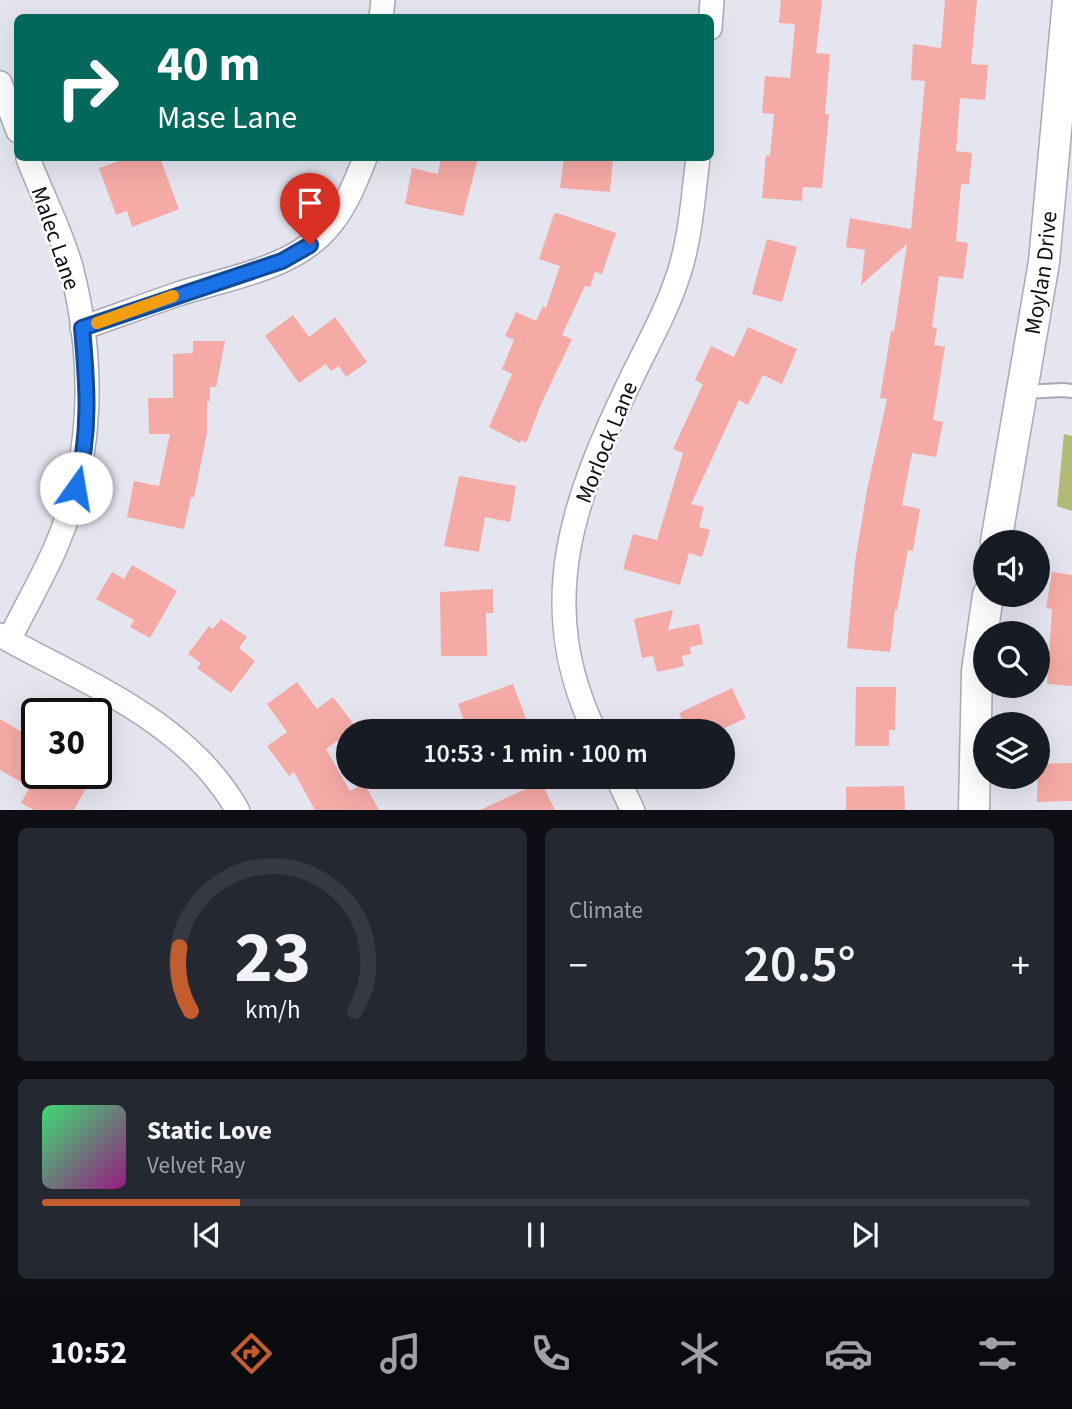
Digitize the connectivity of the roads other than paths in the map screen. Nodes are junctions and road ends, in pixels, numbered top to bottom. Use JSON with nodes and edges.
{"nodes":[{"id":1,"x":1068,"y":0,"type":"edge"},
{"id":2,"x":0,"y":83,"type":"edge"},
{"id":3,"x":14,"y":120,"type":"edge"},
{"id":4,"x":1064,"y":128,"type":"edge"},
{"id":5,"x":29,"y":161,"type":"edge"},
{"id":6,"x":364,"y":161,"type":"edge"},
{"id":7,"x":698,"y":161,"type":"edge"},
{"id":8,"x":82,"y":328,"type":"junction"},
{"id":9,"x":1072,"y":391,"type":"edge"},
{"id":10,"x":1023,"y":392,"type":"junction"},
{"id":11,"x":998,"y":530,"type":"edge"},
{"id":12,"x":986,"y":607,"type":"edge"},
{"id":13,"x":5,"y":637,"type":"edge"},
{"id":14,"x":589,"y":719,"type":"edge"},
{"id":15,"x":623,"y":789,"type":"edge"},
{"id":16,"x":238,"y":810,"type":"edge"},
{"id":17,"x":633,"y":810,"type":"edge"},
{"id":18,"x":974,"y":810,"type":"edge"}],
"edges":[{"from":1,"to":4,"type":"street","name":"Moylan Drive"},
{"from":2,"to":3,"type":"street"},
{"from":4,"to":10,"type":"street","name":"Moylan Drive"},
{"from":5,"to":8,"type":"street","name":"Malec Lane"},
{"from":6,"to":8,"type":"street"},
{"from":7,"to":14,"type":"street","name":"Morlock Lane"},
{"from":8,"to":13,"type":"street","name":"Malec Lane"},
{"from":9,"to":10,"type":"lane"},
{"from":10,"to":11,"type":"street","name":"Moylan Drive"},
{"from":12,"to":18,"type":"street"},
{"from":13,"to":16,"type":"street"},
{"from":15,"to":17,"type":"street"}]}
